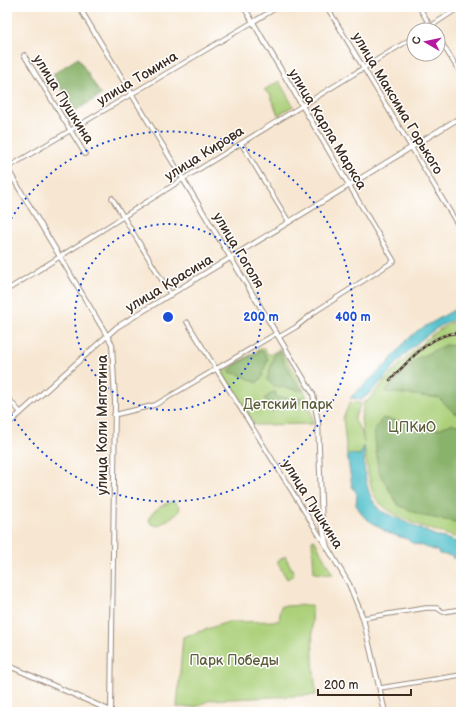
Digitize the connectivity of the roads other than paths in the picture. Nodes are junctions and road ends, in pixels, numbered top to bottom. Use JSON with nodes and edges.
{"nodes":[{"id":1,"x":88,"y":7,"type":"edge"},
{"id":2,"x":244,"y":7,"type":"edge"},
{"id":3,"x":278,"y":7,"type":"edge"},
{"id":4,"x":327,"y":7,"type":"edge"},
{"id":5,"x":419,"y":7,"type":"edge"},
{"id":6,"x":460,"y":7,"type":"edge"},
{"id":7,"x":80,"y":9,"type":"edge"},
{"id":8,"x":253,"y":22,"type":"junction"},
{"id":9,"x":428,"y":22,"type":"edge"},
{"id":10,"x":440,"y":22,"type":"edge"},
{"id":11,"x":406,"y":42,"type":"edge"},
{"id":12,"x":446,"y":50,"type":"edge"},
{"id":13,"x":24,"y":55,"type":"dead end"},
{"id":14,"x":364,"y":67,"type":"junction"},
{"id":15,"x":461,"y":74,"type":"edge"},
{"id":16,"x":132,"y":95,"type":"junction"},
{"id":17,"x":302,"y":106,"type":"junction"},
{"id":18,"x":461,"y":117,"type":"edge"},
{"id":19,"x":71,"y":130,"type":"junction"},
{"id":20,"x":241,"y":143,"type":"junction"},
{"id":21,"x":411,"y":148,"type":"junction"},
{"id":22,"x":85,"y":154,"type":"dead end"},
{"id":23,"x":7,"y":168,"type":"edge"},
{"id":24,"x":183,"y":178,"type":"junction"},
{"id":25,"x":349,"y":185,"type":"junction"},
{"id":26,"x":112,"y":198,"type":"dead end"},
{"id":27,"x":124,"y":217,"type":"junction"},
{"id":28,"x":289,"y":222,"type":"junction"},
{"id":29,"x":461,"y":230,"type":"edge"},
{"id":30,"x":61,"y":257,"type":"junction"},
{"id":31,"x":231,"y":258,"type":"junction"},
{"id":32,"x":7,"y":290,"type":"edge"},
{"id":33,"x":171,"y":295,"type":"junction"},
{"id":34,"x":187,"y":322,"type":"dead end"},
{"id":35,"x":108,"y":335,"type":"junction"},
{"id":36,"x":278,"y":335,"type":"junction"},
{"id":37,"x":217,"y":370,"type":"junction"},
{"id":38,"x":7,"y":397,"type":"edge"},
{"id":39,"x":21,"y":413,"type":"junction"},
{"id":40,"x":114,"y":415,"type":"junction"},
{"id":41,"x":7,"y":425,"type":"edge"},
{"id":42,"x":327,"y":547,"type":"junction"},
{"id":43,"x":461,"y":609,"type":"edge"},
{"id":44,"x":362,"y":618,"type":"junction"},
{"id":45,"x":7,"y":665,"type":"edge"},
{"id":46,"x":461,"y":675,"type":"edge"},
{"id":47,"x":380,"y":688,"type":"junction"},
{"id":48,"x":111,"y":712,"type":"edge"},
{"id":49,"x":385,"y":712,"type":"edge"}],
"edges":[{"from":1,"to":7,"type":"street"},
{"from":2,"to":8,"type":"main road","name":"улица Карла Маркса"},
{"from":3,"to":8,"type":"street","name":"улица Томина"},
{"from":4,"to":14,"type":"street","name":"улица Максима Горького"},
{"from":5,"to":9,"type":"street"},
{"from":6,"to":10,"type":"street"},
{"from":7,"to":16,"type":"main road","name":"улица Гоголя"},
{"from":8,"to":16,"type":"street","name":"улица Томина"},
{"from":8,"to":17,"type":"main road","name":"улица Карла Маркса"},
{"from":11,"to":14,"type":"street","name":"улица Кирова"},
{"from":12,"to":15,"type":"street"},
{"from":13,"to":19,"type":"street","name":"улица Пушкина"},
{"from":14,"to":17,"type":"street","name":"улица Кирова"},
{"from":14,"to":21,"type":"street","name":"улица Максима Горького"},
{"from":16,"to":19,"type":"street","name":"улица Томина"},
{"from":16,"to":24,"type":"main road","name":"улица Гоголя"},
{"from":17,"to":20,"type":"street","name":"улица Кирова"},
{"from":17,"to":25,"type":"main road","name":"улица Карла Маркса"},
{"from":18,"to":21,"type":"main road","name":"улица Красина"},
{"from":19,"to":22,"type":"street","name":"улица Пушкина"},
{"from":19,"to":23,"type":"street","name":"улица Томина"},
{"from":20,"to":24,"type":"street","name":"улица Кирова"},
{"from":20,"to":28,"type":"street"},
{"from":21,"to":25,"type":"main road","name":"улица Красина"},
{"from":21,"to":29,"type":"street","name":"улица Максима Горького"},
{"from":23,"to":30,"type":"main road","name":"улица Коли Мяготина"},
{"from":24,"to":27,"type":"street","name":"улица Кирова"},
{"from":24,"to":31,"type":"main road","name":"улица Гоголя"},
{"from":25,"to":28,"type":"main road","name":"улица Красина"},
{"from":25,"to":36,"type":"street","name":"улица Карла Маркса"},
{"from":26,"to":27,"type":"street"},
{"from":27,"to":30,"type":"street","name":"улица Кирова"},
{"from":27,"to":33,"type":"street"},
{"from":28,"to":31,"type":"main road","name":"улица Красина"},
{"from":30,"to":32,"type":"street","name":"улица Кирова"},
{"from":30,"to":35,"type":"main road","name":"улица Коли Мяготина"},
{"from":31,"to":33,"type":"main road","name":"улица Красина"},
{"from":31,"to":36,"type":"main road","name":"улица Гоголя"},
{"from":33,"to":35,"type":"main road","name":"улица Красина"},
{"from":34,"to":37,"type":"street","name":"улица Пушкина"},
{"from":35,"to":39,"type":"main road","name":"улица Красина"},
{"from":35,"to":40,"type":"main road","name":"улица Коли Мяготина"},
{"from":36,"to":37,"type":"street"},
{"from":36,"to":42,"type":"main road","name":"улица Гоголя"},
{"from":37,"to":40,"type":"street"},
{"from":37,"to":42,"type":"street","name":"улица Пушкина"},
{"from":38,"to":39,"type":"street"},
{"from":39,"to":41,"type":"main road","name":"улица Красина"},
{"from":40,"to":48,"type":"main road","name":"улица Коли Мяготина"},
{"from":42,"to":44,"type":"main road","name":"улица Пушкина"},
{"from":43,"to":44,"type":"street"},
{"from":44,"to":47,"type":"main road","name":"улица Пушкина"},
{"from":45,"to":48,"type":"main road"},
{"from":46,"to":47,"type":"street"},
{"from":47,"to":49,"type":"main road","name":"улица Пушкина"}]}
